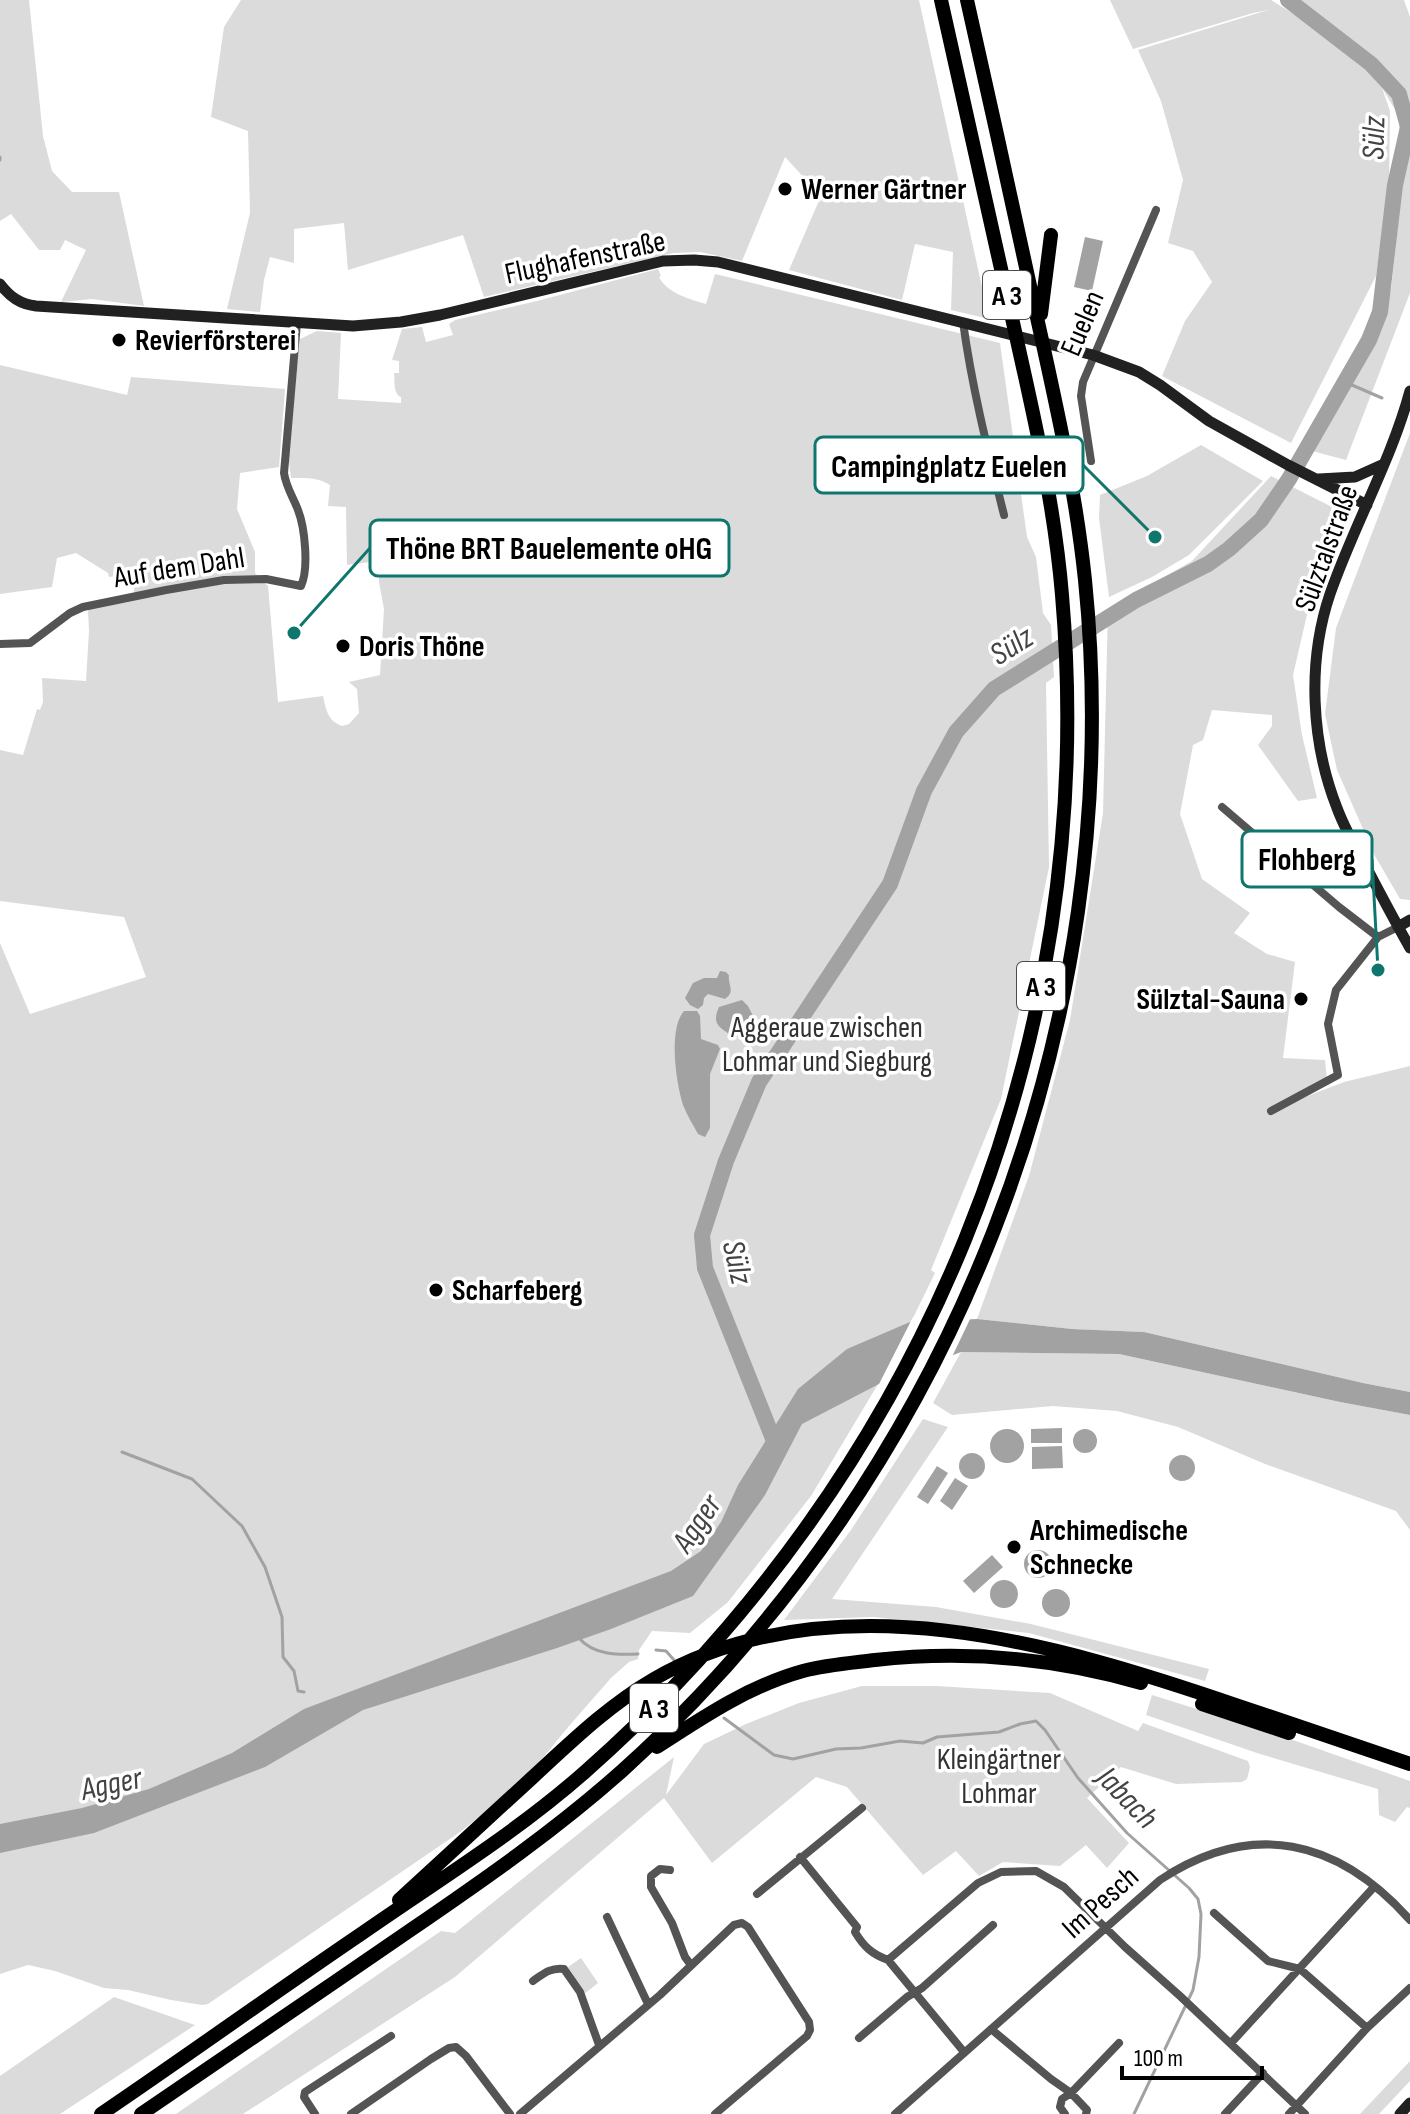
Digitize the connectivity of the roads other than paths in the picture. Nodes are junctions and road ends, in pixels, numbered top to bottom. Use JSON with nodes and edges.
{"nodes":[{"id":1,"x":941,"y":0,"type":"edge"},
{"id":2,"x":967,"y":0,"type":"edge"},
{"id":3,"x":1156,"y":210,"type":"dead end"},
{"id":4,"x":1051,"y":235,"type":"dead end"},
{"id":5,"x":0,"y":284,"type":"edge"},
{"id":6,"x":963,"y":322,"type":"junction"},
{"id":7,"x":297,"y":323,"type":"junction"},
{"id":8,"x":1039,"y":326,"type":"junction"},
{"id":9,"x":1093,"y":355,"type":"junction"},
{"id":10,"x":1410,"y":391,"type":"edge"},
{"id":11,"x":1091,"y":461,"type":"dead end"},
{"id":12,"x":1384,"y":464,"type":"junction"},
{"id":13,"x":1319,"y":479,"type":"junction"},
{"id":14,"x":1367,"y":505,"type":"junction"},
{"id":15,"x":1004,"y":515,"type":"dead end"},
{"id":16,"x":0,"y":644,"type":"edge"},
{"id":17,"x":1222,"y":807,"type":"dead end"},
{"id":18,"x":1410,"y":920,"type":"edge"},
{"id":19,"x":1398,"y":927,"type":"junction"},
{"id":20,"x":1378,"y":937,"type":"junction"},
{"id":21,"x":1410,"y":948,"type":"edge"},
{"id":22,"x":1271,"y":1111,"type":"dead end"},
{"id":23,"x":1139,"y":1678,"type":"junction"},
{"id":24,"x":1163,"y":1685,"type":"junction"},
{"id":25,"x":1410,"y":1764,"type":"edge"},
{"id":26,"x":626,"y":1767,"type":"junction"},
{"id":27,"x":1410,"y":1774,"type":"edge"},
{"id":28,"x":862,"y":1808,"type":"dead end"},
{"id":29,"x":800,"y":1857,"type":"junction"},
{"id":30,"x":670,"y":1870,"type":"dead end"},
{"id":31,"x":1374,"y":1887,"type":"junction"},
{"id":32,"x":757,"y":1894,"type":"dead end"},
{"id":33,"x":1214,"y":1913,"type":"dead end"},
{"id":34,"x":607,"y":1917,"type":"dead end"},
{"id":35,"x":1410,"y":1920,"type":"edge"},
{"id":36,"x":993,"y":1925,"type":"dead end"},
{"id":37,"x":1107,"y":1929,"type":"junction"},
{"id":38,"x":366,"y":1930,"type":"junction"},
{"id":39,"x":888,"y":1960,"type":"junction"},
{"id":40,"x":691,"y":1965,"type":"junction"},
{"id":41,"x":1300,"y":1969,"type":"junction"},
{"id":42,"x":533,"y":1981,"type":"dead end"},
{"id":43,"x":1410,"y":1988,"type":"edge"},
{"id":44,"x":915,"y":1993,"type":"junction"},
{"id":45,"x":648,"y":2004,"type":"junction"},
{"id":46,"x":1367,"y":2028,"type":"junction"},
{"id":47,"x":991,"y":2029,"type":"junction"},
{"id":48,"x":391,"y":2036,"type":"dead end"},
{"id":49,"x":859,"y":2038,"type":"dead end"},
{"id":50,"x":1119,"y":2043,"type":"dead end"},
{"id":51,"x":1231,"y":2043,"type":"junction"},
{"id":52,"x":599,"y":2045,"type":"junction"},
{"id":53,"x":964,"y":2052,"type":"junction"},
{"id":54,"x":1263,"y":2073,"type":"junction"},
{"id":55,"x":1071,"y":2093,"type":"junction"},
{"id":56,"x":1410,"y":2103,"type":"edge"},
{"id":57,"x":1296,"y":2106,"type":"junction"},
{"id":58,"x":101,"y":2114,"type":"edge"},
{"id":59,"x":141,"y":2114,"type":"edge"},
{"id":60,"x":315,"y":2114,"type":"edge"},
{"id":61,"x":351,"y":2114,"type":"edge"},
{"id":62,"x":510,"y":2114,"type":"edge"},
{"id":63,"x":520,"y":2114,"type":"edge"},
{"id":64,"x":715,"y":2114,"type":"edge"},
{"id":65,"x":895,"y":2114,"type":"edge"},
{"id":66,"x":1065,"y":2114,"type":"edge"},
{"id":67,"x":1086,"y":2114,"type":"edge"},
{"id":68,"x":1225,"y":2114,"type":"edge"},
{"id":69,"x":1289,"y":2114,"type":"edge"},
{"id":70,"x":1305,"y":2114,"type":"edge"},
{"id":71,"x":1400,"y":2114,"type":"edge"}],
"edges":[{"from":1,"to":38,"type":"highway","number":"A 3"},
{"from":2,"to":8,"type":"highway","number":"A 3"},
{"from":3,"to":9,"type":"street","name":"Euelen"},
{"from":4,"to":8,"type":"highway"},
{"from":5,"to":7,"type":"main road","name":"Flughafenstraße"},
{"from":6,"to":7,"type":"main road","name":"Flughafenstraße"},
{"from":6,"to":9,"type":"main road","name":"Flughafenstraße"},
{"from":6,"to":15,"type":"street"},
{"from":7,"to":16,"type":"street","name":"Auf dem Dahl"},
{"from":8,"to":26,"type":"highway","number":"A 3"},
{"from":9,"to":11,"type":"street","name":"Euelen"},
{"from":9,"to":13,"type":"main road","name":"Flughafenstraße"},
{"from":10,"to":12,"type":"main road","name":"Sülztalstraße"},
{"from":12,"to":13,"type":"main road"},
{"from":12,"to":14,"type":"main road","name":"Sülztalstraße"},
{"from":13,"to":14,"type":"main road"},
{"from":14,"to":19,"type":"main road","name":"Sülztalstraße"},
{"from":17,"to":20,"type":"street"},
{"from":18,"to":19,"type":"main road"},
{"from":19,"to":20,"type":"street"},
{"from":19,"to":21,"type":"main road","name":"Sülztalstraße"},
{"from":20,"to":22,"type":"street"},
{"from":23,"to":24,"type":"highway"},
{"from":23,"to":26,"type":"highway"},
{"from":23,"to":38,"type":"highway"},
{"from":24,"to":25,"type":"highway"},
{"from":24,"to":27,"type":"highway"},
{"from":26,"to":59,"type":"highway","number":"A 3"},
{"from":28,"to":29,"type":"street"},
{"from":29,"to":32,"type":"street"},
{"from":29,"to":39,"type":"street"},
{"from":30,"to":40,"type":"street"},
{"from":31,"to":35,"type":"street","name":"Im Pesch"},
{"from":31,"to":37,"type":"street","name":"Im Pesch"},
{"from":31,"to":41,"type":"street"},
{"from":33,"to":41,"type":"street"},
{"from":34,"to":45,"type":"street"},
{"from":36,"to":44,"type":"street"},
{"from":37,"to":39,"type":"street"},
{"from":37,"to":47,"type":"street","name":"Im Pesch"},
{"from":37,"to":51,"type":"street"},
{"from":38,"to":58,"type":"highway","number":"A 3"},
{"from":39,"to":44,"type":"street"},
{"from":40,"to":45,"type":"street"},
{"from":40,"to":64,"type":"street"},
{"from":41,"to":46,"type":"street"},
{"from":41,"to":51,"type":"street"},
{"from":42,"to":52,"type":"street"},
{"from":43,"to":46,"type":"street"},
{"from":44,"to":49,"type":"street"},
{"from":44,"to":53,"type":"street"},
{"from":45,"to":52,"type":"street"},
{"from":46,"to":57,"type":"street"},
{"from":47,"to":53,"type":"street","name":"Im Pesch"},
{"from":47,"to":55,"type":"street"},
{"from":48,"to":60,"type":"street"},
{"from":50,"to":55,"type":"street"},
{"from":51,"to":54,"type":"street"},
{"from":52,"to":63,"type":"street"},
{"from":53,"to":65,"type":"street","name":"Im Pesch"},
{"from":54,"to":57,"type":"street"},
{"from":54,"to":68,"type":"street"},
{"from":55,"to":66,"type":"street"},
{"from":55,"to":67,"type":"street"},
{"from":56,"to":71,"type":"main road"},
{"from":57,"to":69,"type":"street"},
{"from":57,"to":70,"type":"street"},
{"from":61,"to":62,"type":"street"}]}
